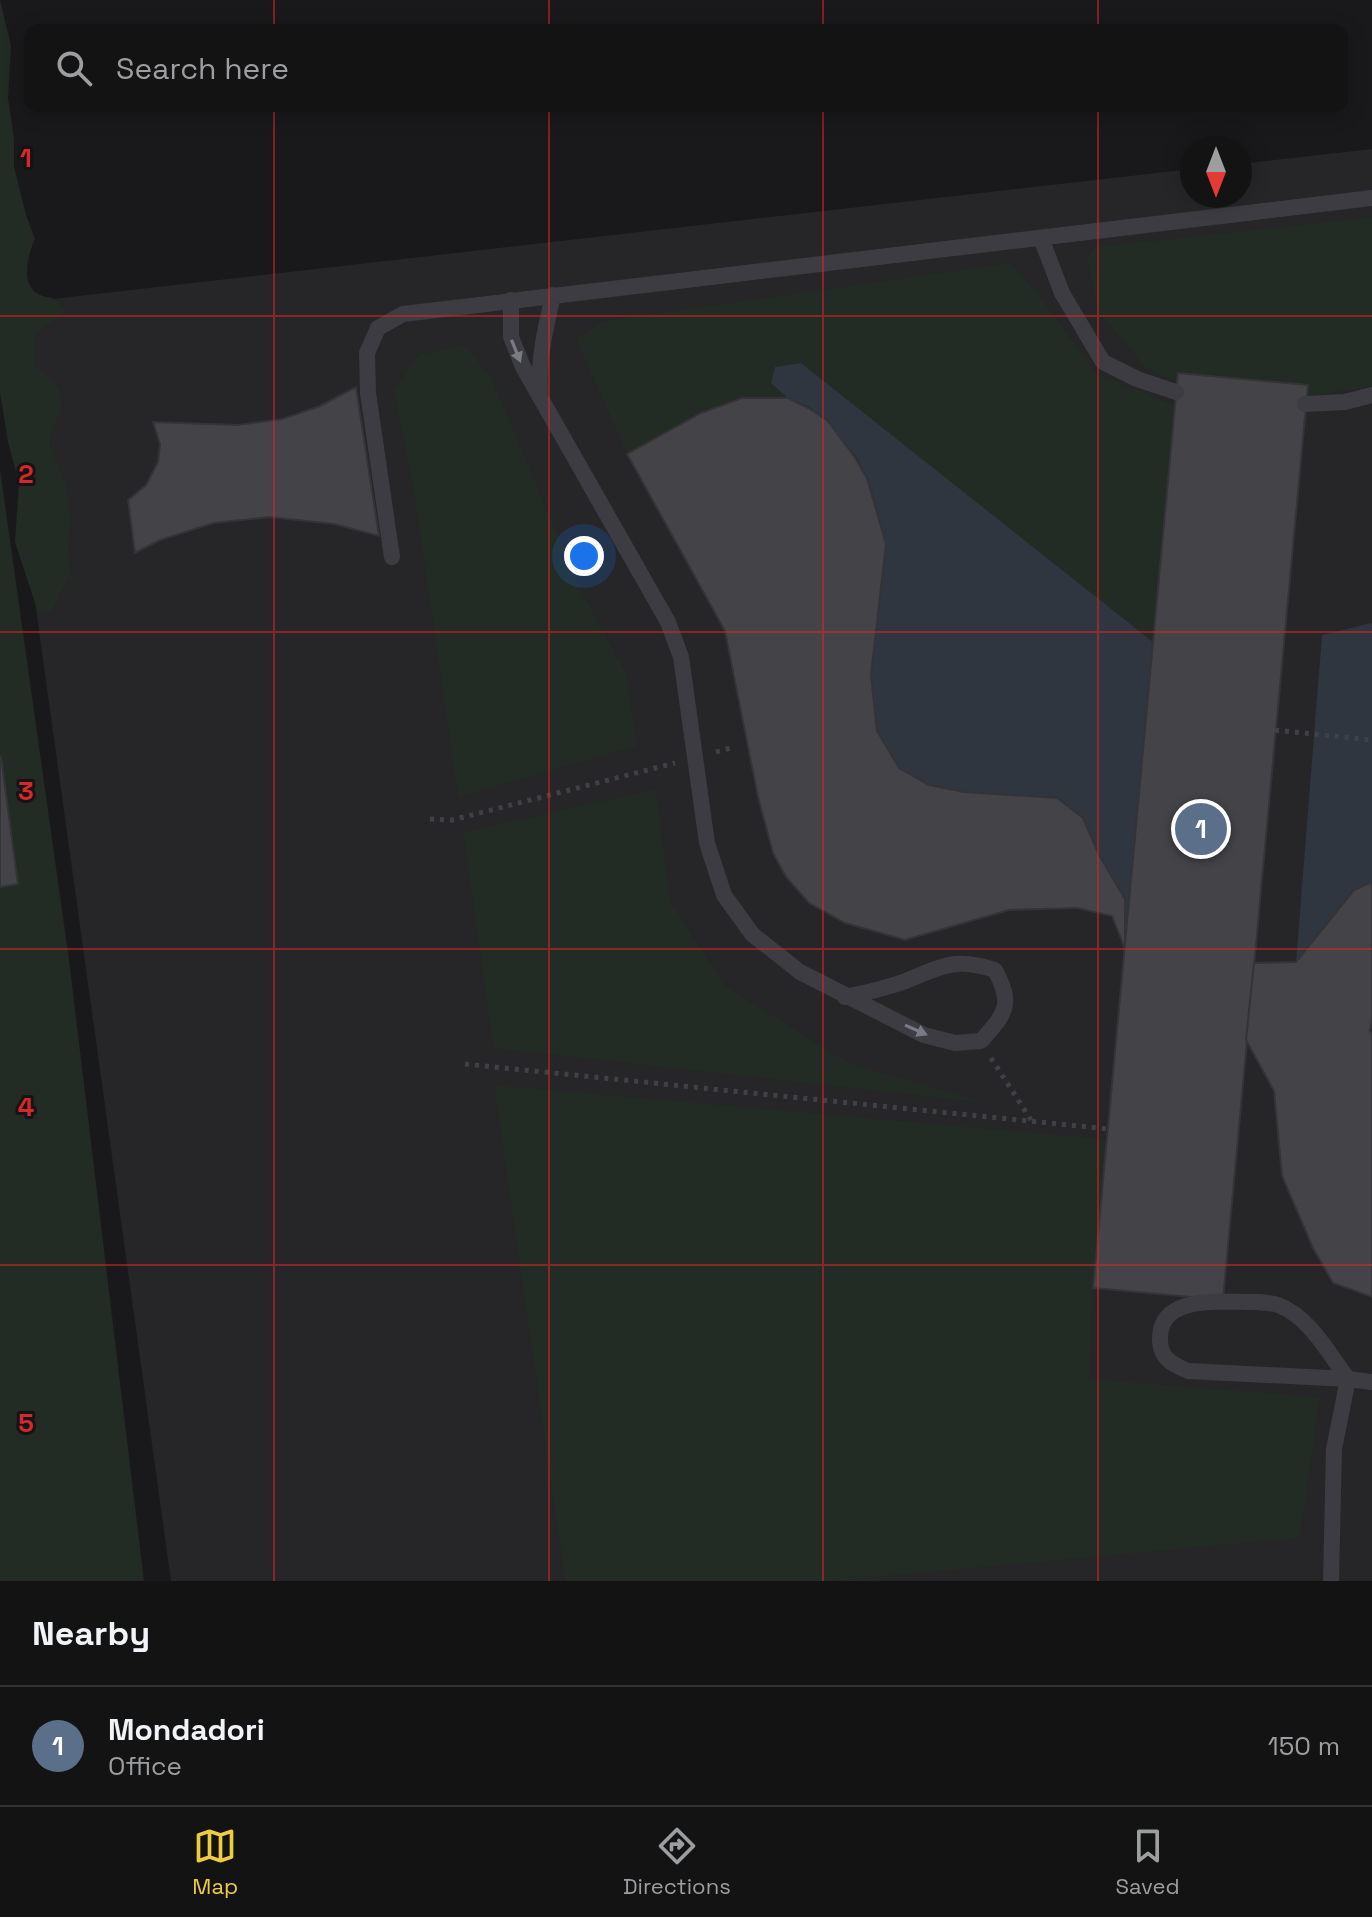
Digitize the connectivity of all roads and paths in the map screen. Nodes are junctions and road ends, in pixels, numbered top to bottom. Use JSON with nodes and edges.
{"nodes":[{"id":1,"x":1372,"y":198,"type":"edge"},
{"id":2,"x":1041,"y":238,"type":"junction"},
{"id":3,"x":553,"y":295,"type":"junction"},
{"id":4,"x":511,"y":300,"type":"junction"},
{"id":5,"x":1176,"y":392,"type":"dead end"},
{"id":6,"x":1372,"y":395,"type":"edge"},
{"id":7,"x":540,"y":396,"type":"junction"},
{"id":8,"x":1305,"y":404,"type":"dead end"},
{"id":9,"x":392,"y":557,"type":"dead end"},
{"id":10,"x":1275,"y":730,"type":"dead end"},
{"id":11,"x":1372,"y":740,"type":"edge"},
{"id":12,"x":734,"y":747,"type":"dead end"},
{"id":13,"x":695,"y":757,"type":"junction"},
{"id":14,"x":430,"y":819,"type":"dead end"},
{"id":15,"x":845,"y":997,"type":"junction"},
{"id":16,"x":981,"y":1041,"type":"junction"},
{"id":17,"x":465,"y":1064,"type":"dead end"},
{"id":18,"x":1032,"y":1121,"type":"junction"},
{"id":19,"x":1108,"y":1129,"type":"dead end"},
{"id":20,"x":1348,"y":1379,"type":"junction"},
{"id":21,"x":1372,"y":1382,"type":"edge"},
{"id":22,"x":1331,"y":1581,"type":"edge"}],
"edges":[{"from":1,"to":2,"type":"lane"},
{"from":2,"to":3,"type":"lane"},
{"from":2,"to":5,"type":"lane"},
{"from":3,"to":4,"type":"lane"},
{"from":3,"to":7,"type":"lane"},
{"from":4,"to":7,"type":"lane","one_way":true},
{"from":4,"to":9,"type":"lane"},
{"from":6,"to":8,"type":"lane"},
{"from":7,"to":13,"type":"lane"},
{"from":10,"to":11,"type":"path"},
{"from":12,"to":13,"type":"path"},
{"from":13,"to":14,"type":"path"},
{"from":13,"to":15,"type":"lane"},
{"from":15,"to":16,"type":"lane","one_way":true},
{"from":15,"to":16,"type":"lane"},
{"from":16,"to":18,"type":"path"},
{"from":17,"to":18,"type":"path"},
{"from":18,"to":19,"type":"path"},
{"from":20,"to":20,"type":"lane"},
{"from":20,"to":21,"type":"lane"},
{"from":20,"to":22,"type":"lane"}]}
